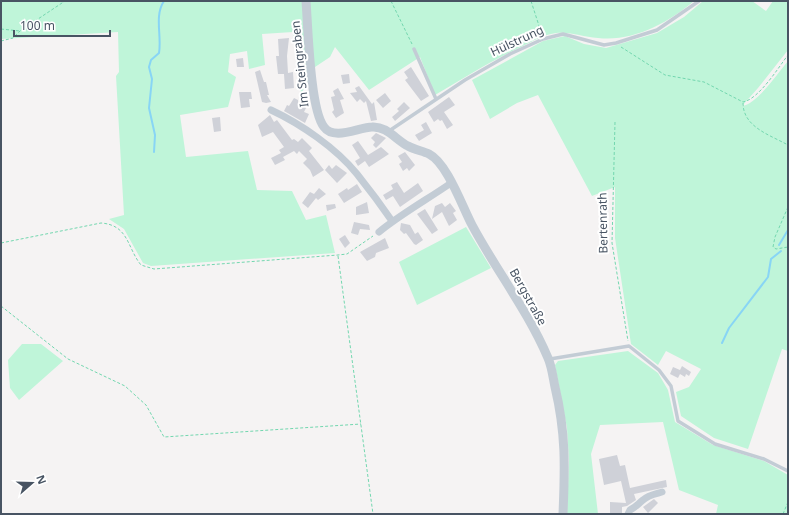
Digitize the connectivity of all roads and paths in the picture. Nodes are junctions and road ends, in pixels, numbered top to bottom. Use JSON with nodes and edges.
{"nodes":[{"id":1,"x":65,"y":1,"type":"edge"},
{"id":2,"x":306,"y":1,"type":"edge"},
{"id":3,"x":391,"y":1,"type":"edge"},
{"id":4,"x":531,"y":1,"type":"edge"},
{"id":5,"x":699,"y":1,"type":"edge"},
{"id":6,"x":1,"y":29,"type":"edge"},
{"id":7,"x":20,"y":31,"type":"junction"},
{"id":8,"x":543,"y":39,"type":"junction"},
{"id":9,"x":1,"y":41,"type":"edge"},
{"id":10,"x":616,"y":43,"type":"junction"},
{"id":11,"x":414,"y":48,"type":"joint"},
{"id":12,"x":788,"y":55,"type":"edge"},
{"id":13,"x":436,"y":99,"type":"junction"},
{"id":14,"x":743,"y":102,"type":"junction"},
{"id":15,"x":271,"y":110,"type":"dead end"},
{"id":16,"x":616,"y":122,"type":"dead end"},
{"id":17,"x":388,"y":132,"type":"junction"},
{"id":18,"x":788,"y":145,"type":"edge"},
{"id":19,"x":451,"y":183,"type":"junction"},
{"id":20,"x":788,"y":208,"type":"edge"},
{"id":21,"x":392,"y":221,"type":"junction"},
{"id":22,"x":379,"y":232,"type":"joint"},
{"id":23,"x":1,"y":243,"type":"edge"},
{"id":24,"x":788,"y":247,"type":"edge"},
{"id":25,"x":338,"y":255,"type":"junction"},
{"id":26,"x":1,"y":306,"type":"edge"},
{"id":27,"x":629,"y":346,"type":"junction"},
{"id":28,"x":549,"y":360,"type":"junction"},
{"id":29,"x":361,"y":424,"type":"junction"},
{"id":30,"x":788,"y":471,"type":"edge"},
{"id":31,"x":662,"y":492,"type":"dead end"},
{"id":32,"x":788,"y":502,"type":"edge"},
{"id":33,"x":373,"y":514,"type":"edge"},
{"id":34,"x":563,"y":514,"type":"edge"},
{"id":35,"x":628,"y":514,"type":"edge"},
{"id":36,"x":784,"y":514,"type":"edge"}],
"edges":[{"from":1,"to":7,"type":"path"},
{"from":2,"to":17,"type":"street","name":"Im Steingraben"},
{"from":3,"to":11,"type":"path"},
{"from":4,"to":8,"type":"path"},
{"from":5,"to":10,"type":"lane","name":"Hülstrung"},
{"from":6,"to":7,"type":"path"},
{"from":7,"to":9,"type":"path"},
{"from":8,"to":10,"type":"lane","name":"Hülstrung"},
{"from":8,"to":13,"type":"lane","name":"Hülstrung"},
{"from":10,"to":14,"type":"path"},
{"from":11,"to":13,"type":"lane"},
{"from":12,"to":14,"type":"path"},
{"from":13,"to":17,"type":"lane","name":"Hülstrung"},
{"from":14,"to":18,"type":"path"},
{"from":15,"to":21,"type":"street"},
{"from":16,"to":27,"type":"path","name":"Bertenrath"},
{"from":17,"to":19,"type":"street","name":"Bergstraße"},
{"from":19,"to":21,"type":"street"},
{"from":19,"to":28,"type":"street","name":"Bergstraße"},
{"from":20,"to":24,"type":"path"},
{"from":21,"to":22,"type":"street"},
{"from":22,"to":25,"type":"path"},
{"from":23,"to":25,"type":"path"},
{"from":25,"to":29,"type":"path"},
{"from":26,"to":29,"type":"path"},
{"from":27,"to":28,"type":"lane"},
{"from":27,"to":30,"type":"lane"},
{"from":28,"to":34,"type":"street","name":"Bergstraße"},
{"from":29,"to":33,"type":"path"},
{"from":31,"to":35,"type":"street"},
{"from":32,"to":36,"type":"path"}]}
